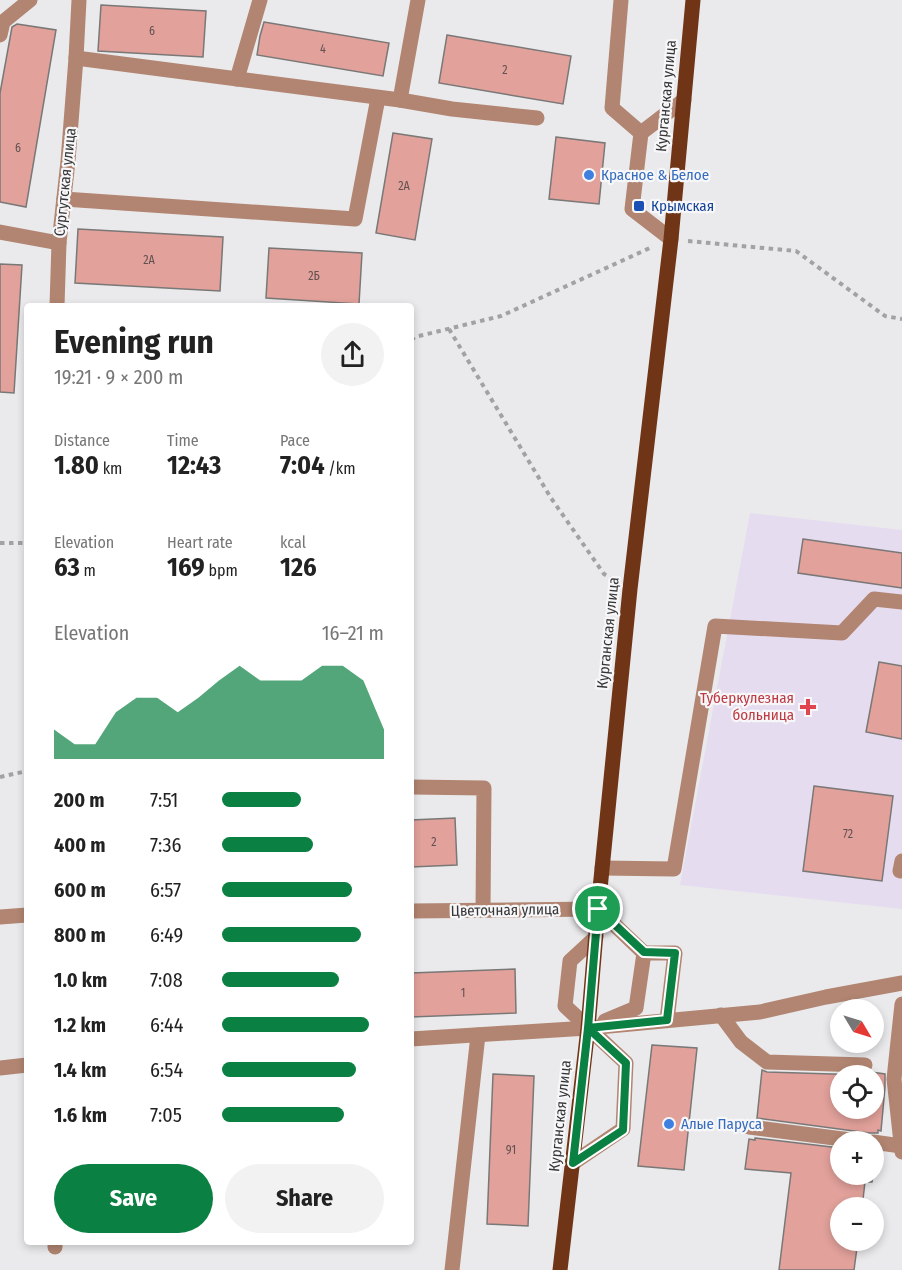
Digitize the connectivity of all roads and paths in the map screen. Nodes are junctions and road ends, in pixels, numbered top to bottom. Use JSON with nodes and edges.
{"nodes":[{"id":1,"x":30,"y":0,"type":"edge"},
{"id":2,"x":79,"y":0,"type":"edge"},
{"id":3,"x":260,"y":0,"type":"edge"},
{"id":4,"x":418,"y":0,"type":"edge"},
{"id":5,"x":621,"y":0,"type":"edge"},
{"id":6,"x":693,"y":0,"type":"edge"},
{"id":7,"x":0,"y":35,"type":"edge"},
{"id":8,"x":76,"y":58,"type":"junction"},
{"id":9,"x":237,"y":79,"type":"junction"},
{"id":10,"x":378,"y":98,"type":"junction"},
{"id":11,"x":400,"y":100,"type":"junction"},
{"id":12,"x":684,"y":100,"type":"junction"},
{"id":13,"x":537,"y":118,"type":"dead end"},
{"id":14,"x":641,"y":133,"type":"junction"},
{"id":15,"x":64,"y":199,"type":"junction"},
{"id":16,"x":0,"y":232,"type":"edge"},
{"id":17,"x":670,"y":239,"type":"junction"},
{"id":18,"x":59,"y":243,"type":"junction"},
{"id":19,"x":57,"y":303,"type":"edge"},
{"id":20,"x":902,"y":319,"type":"edge"},
{"id":21,"x":449,"y":329,"type":"junction"},
{"id":22,"x":414,"y":339,"type":"edge"},
{"id":23,"x":0,"y":543,"type":"edge"},
{"id":24,"x":24,"y":543,"type":"edge"},
{"id":25,"x":630,"y":589,"type":"junction"},
{"id":26,"x":902,"y":602,"type":"edge"},
{"id":27,"x":24,"y":772,"type":"edge"},
{"id":28,"x":0,"y":777,"type":"edge"},
{"id":29,"x":414,"y":787,"type":"edge"},
{"id":30,"x":602,"y":868,"type":"junction"},
{"id":31,"x":598,"y":909,"type":"junction"},
{"id":32,"x":483,"y":910,"type":"junction"},
{"id":33,"x":414,"y":911,"type":"edge"},
{"id":34,"x":24,"y":915,"type":"edge"},
{"id":35,"x":0,"y":917,"type":"edge"},
{"id":36,"x":596,"y":937,"type":"junction"},
{"id":37,"x":644,"y":952,"type":"junction"},
{"id":38,"x":902,"y":983,"type":"edge"},
{"id":39,"x":902,"y":1004,"type":"edge"},
{"id":40,"x":721,"y":1016,"type":"junction"},
{"id":41,"x":667,"y":1020,"type":"junction"},
{"id":42,"x":588,"y":1028,"type":"junction"},
{"id":43,"x":478,"y":1035,"type":"junction"},
{"id":44,"x":414,"y":1039,"type":"edge"},
{"id":45,"x":24,"y":1065,"type":"edge"},
{"id":46,"x":865,"y":1065,"type":"dead end"},
{"id":47,"x":0,"y":1068,"type":"edge"},
{"id":48,"x":748,"y":1127,"type":"dead end"},
{"id":49,"x":830,"y":1137,"type":"edge"},
{"id":50,"x":884,"y":1144,"type":"edge"},
{"id":51,"x":901,"y":1146,"type":"edge"},
{"id":52,"x":902,"y":1152,"type":"edge"},
{"id":53,"x":573,"y":1163,"type":"junction"},
{"id":54,"x":452,"y":1270,"type":"edge"},
{"id":55,"x":560,"y":1270,"type":"edge"}],
"edges":[{"from":1,"to":7,"type":"street"},
{"from":2,"to":8,"type":"street","name":"Сургутская улица"},
{"from":3,"to":9,"type":"street"},
{"from":4,"to":11,"type":"street"},
{"from":5,"to":14,"type":"street"},
{"from":6,"to":12,"type":"main road","name":"Курганская улица"},
{"from":8,"to":9,"type":"street"},
{"from":8,"to":15,"type":"street","name":"Сургутская улица"},
{"from":9,"to":10,"type":"street"},
{"from":10,"to":11,"type":"street"},
{"from":10,"to":15,"type":"street"},
{"from":11,"to":13,"type":"street"},
{"from":12,"to":14,"type":"street"},
{"from":12,"to":17,"type":"main road","name":"Курганская улица"},
{"from":14,"to":17,"type":"street"},
{"from":15,"to":18,"type":"street","name":"Сургутская улица"},
{"from":16,"to":18,"type":"street"},
{"from":17,"to":20,"type":"path"},
{"from":17,"to":21,"type":"path"},
{"from":17,"to":25,"type":"main road","name":"Курганская улица"},
{"from":18,"to":19,"type":"street","name":"Сургутская улица"},
{"from":21,"to":22,"type":"path"},
{"from":21,"to":25,"type":"path"},
{"from":23,"to":24,"type":"path"},
{"from":25,"to":30,"type":"main road","name":"Курганская улица"},
{"from":26,"to":30,"type":"street"},
{"from":27,"to":28,"type":"path"},
{"from":29,"to":32,"type":"street"},
{"from":30,"to":31,"type":"main road","name":"Курганская улица"},
{"from":31,"to":32,"type":"street","name":"Цветочная улица"},
{"from":31,"to":36,"type":"main road","name":"Курганская улица"},
{"from":31,"to":37,"type":"street"},
{"from":32,"to":33,"type":"street","name":"Цветочная улица"},
{"from":34,"to":35,"type":"street"},
{"from":36,"to":42,"type":"main road","name":"Курганская улица"},
{"from":36,"to":42,"type":"street"},
{"from":37,"to":41,"type":"street"},
{"from":37,"to":42,"type":"street"},
{"from":38,"to":40,"type":"street"},
{"from":39,"to":51,"type":"street"},
{"from":40,"to":41,"type":"street"},
{"from":40,"to":46,"type":"street"},
{"from":41,"to":42,"type":"street"},
{"from":42,"to":43,"type":"street"},
{"from":42,"to":53,"type":"main road","name":"Курганская улица"},
{"from":42,"to":53,"type":"street"},
{"from":43,"to":44,"type":"street"},
{"from":43,"to":54,"type":"street"},
{"from":45,"to":47,"type":"street"},
{"from":48,"to":49,"type":"street"},
{"from":50,"to":51,"type":"street"},
{"from":51,"to":52,"type":"street"},
{"from":53,"to":55,"type":"main road","name":"Курганская улица"}]}
